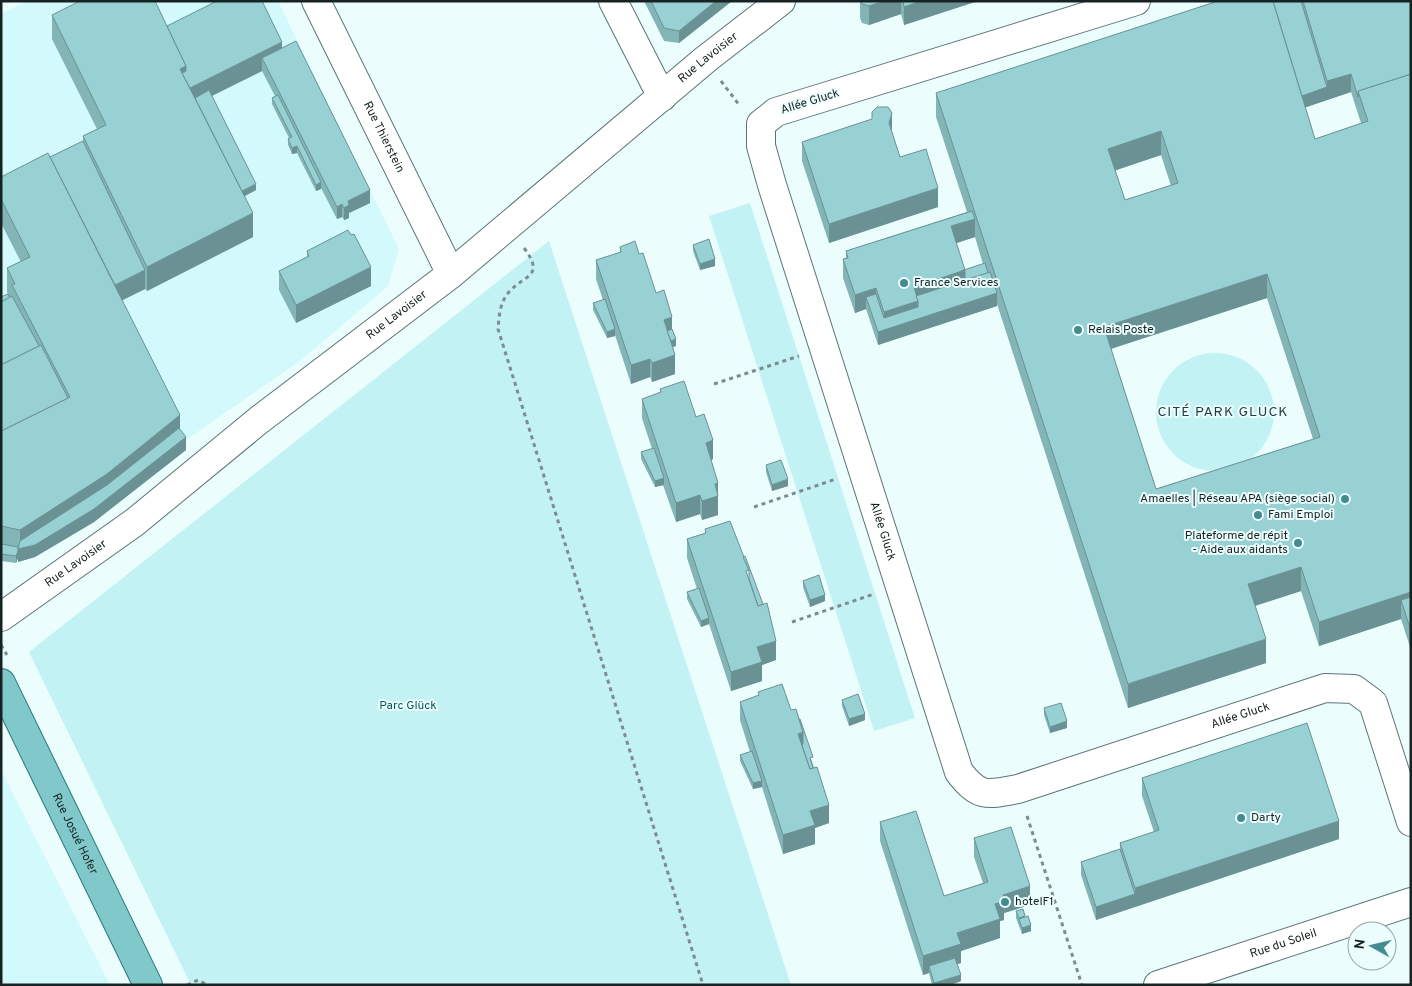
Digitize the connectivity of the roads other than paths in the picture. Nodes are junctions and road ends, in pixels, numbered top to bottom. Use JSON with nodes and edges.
{"nodes":[{"id":1,"x":316,"y":1,"type":"edge"},
{"id":2,"x":613,"y":1,"type":"edge"},
{"id":3,"x":781,"y":1,"type":"edge"},
{"id":4,"x":1136,"y":1,"type":"edge"},
{"id":5,"x":662,"y":96,"type":"junction"},
{"id":6,"x":451,"y":274,"type":"junction"},
{"id":7,"x":1,"y":617,"type":"edge"},
{"id":8,"x":1,"y":683,"type":"edge"},
{"id":9,"x":1411,"y":822,"type":"edge"},
{"id":10,"x":1411,"y":902,"type":"edge"},
{"id":11,"x":148,"y":985,"type":"edge"},
{"id":12,"x":1158,"y":985,"type":"edge"}],
"edges":[{"from":1,"to":6,"type":"street","name":"Rue Thierstein"},
{"from":2,"to":5,"type":"street"},
{"from":3,"to":5,"type":"street","name":"Rue Lavoisier"},
{"from":4,"to":9,"type":"street","name":"Allée Gluck"},
{"from":5,"to":6,"type":"street","name":"Rue Lavoisier"},
{"from":6,"to":7,"type":"street","name":"Rue Lavoisier"},
{"from":8,"to":11,"type":"main road","name":"Rue Josué Hofer"},
{"from":10,"to":12,"type":"street","name":"Rue du Soleil"}]}
